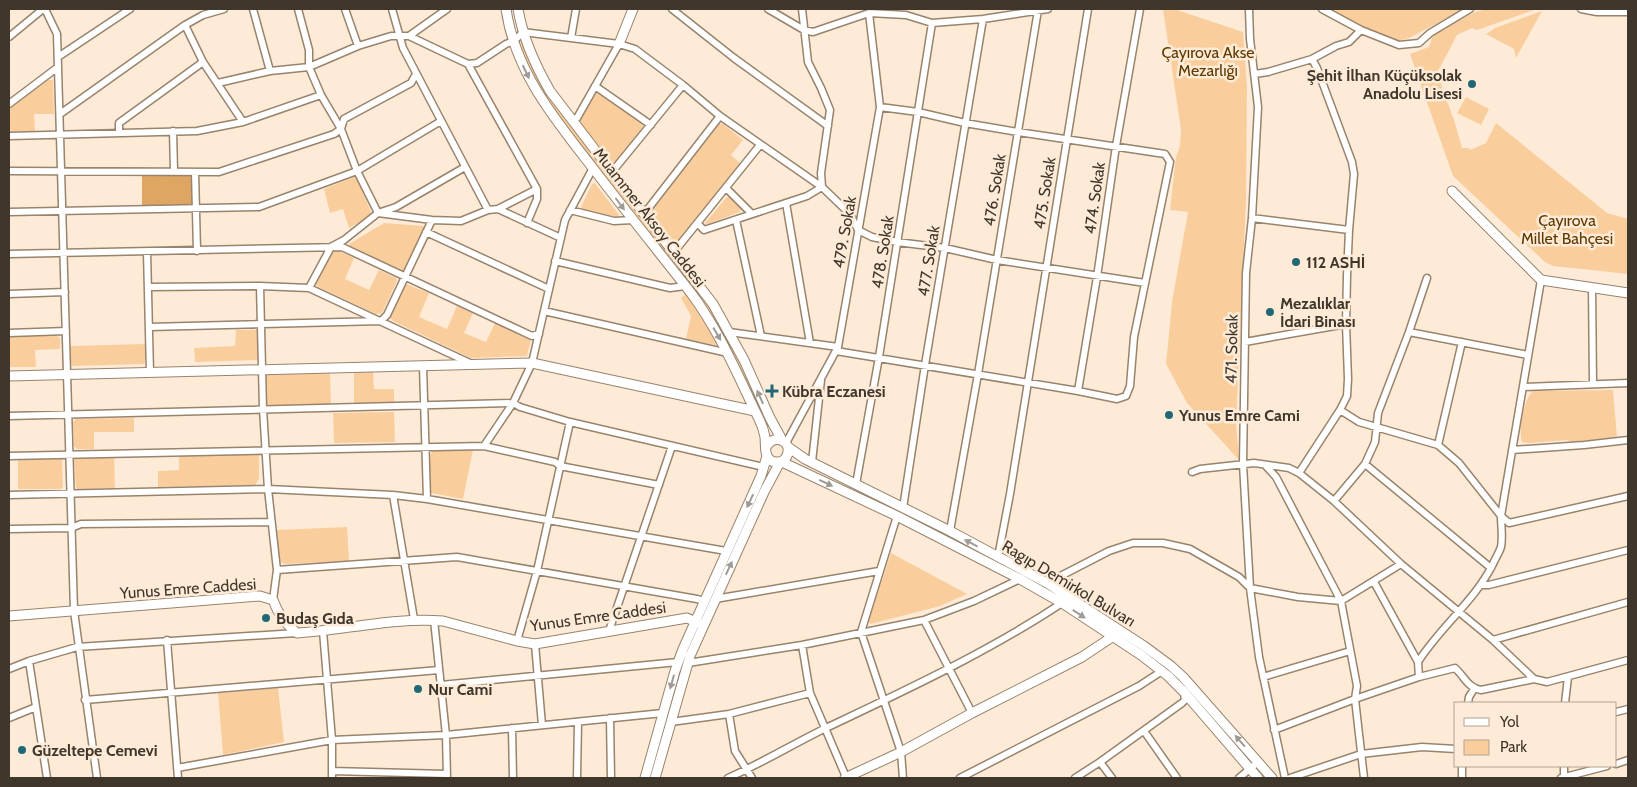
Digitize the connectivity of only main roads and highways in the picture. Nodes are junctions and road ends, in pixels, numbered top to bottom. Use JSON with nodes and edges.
{"nodes":[{"id":1,"x":506,"y":9,"type":"edge"},
{"id":2,"x":518,"y":9,"type":"edge"},
{"id":3,"x":632,"y":9,"type":"edge"},
{"id":4,"x":619,"y":44,"type":"road end"},
{"id":5,"x":1452,"y":191,"type":"dead end"},
{"id":6,"x":1628,"y":293,"type":"edge"},
{"id":7,"x":9,"y":376,"type":"edge"},
{"id":8,"x":755,"y":411,"type":"junction"},
{"id":9,"x":785,"y":444,"type":"junction"},
{"id":10,"x":766,"y":451,"type":"junction"},
{"id":11,"x":781,"y":462,"type":"junction"},
{"id":12,"x":9,"y":616,"type":"edge"},
{"id":13,"x":699,"y":623,"type":"junction"},
{"id":14,"x":1112,"y":637,"type":"junction"},
{"id":15,"x":645,"y":778,"type":"edge"},
{"id":16,"x":655,"y":778,"type":"edge"},
{"id":17,"x":845,"y":778,"type":"edge"},
{"id":18,"x":1258,"y":778,"type":"edge"},
{"id":19,"x":1272,"y":778,"type":"edge"}],
"edges":[{"from":1,"to":8,"type":"main road","name":"Muammer Aksoy Caddesi","one_way":true},
{"from":9,"to":2,"type":"main road","one_way":true},
{"from":3,"to":4,"type":"main road"},
{"from":5,"to":6,"type":"main road"},
{"from":7,"to":8,"type":"main road"},
{"from":8,"to":10,"type":"main road","name":"Muammer Aksoy Caddesi"},
{"from":9,"to":10,"type":"main road"},
{"from":9,"to":11,"type":"main road"},
{"from":19,"to":9,"type":"main road","name":"Ragıp Demirkol Bulvarı","one_way":true},
{"from":10,"to":11,"type":"main road"},
{"from":10,"to":13,"type":"main road","name":"Muammer Aksoy Caddesi","one_way":true},
{"from":13,"to":11,"type":"main road","one_way":true},
{"from":11,"to":14,"type":"main road","name":"Ragıp Demirkol Bulvarı","one_way":true},
{"from":12,"to":13,"type":"main road","name":"Yunus Emre Caddesi"},
{"from":13,"to":15,"type":"main road","name":"Muammer Aksoy Caddesi","one_way":true},
{"from":13,"to":16,"type":"main road"},
{"from":14,"to":17,"type":"main road"},
{"from":14,"to":18,"type":"main road","name":"Ragıp Demirkol Bulvarı"}]}
